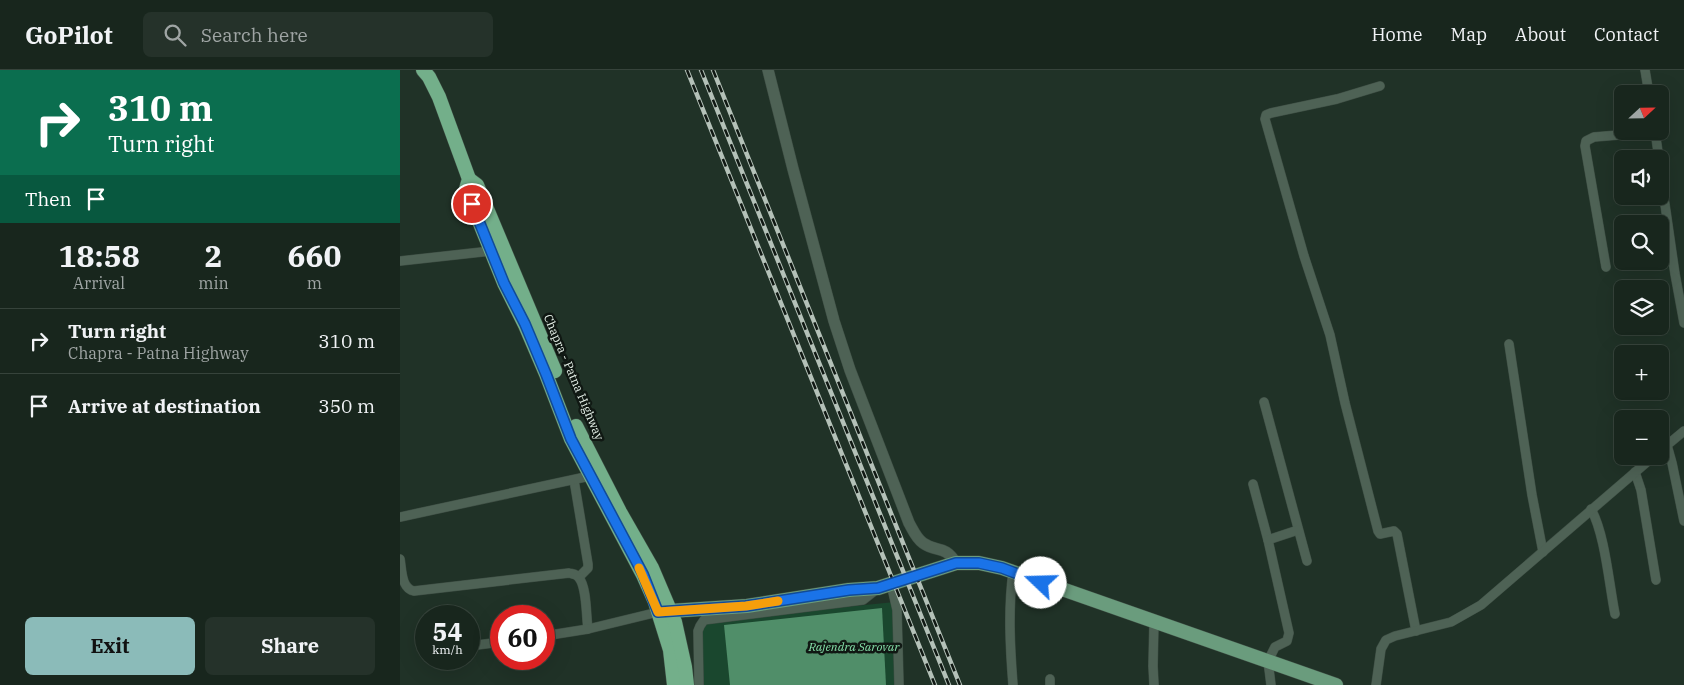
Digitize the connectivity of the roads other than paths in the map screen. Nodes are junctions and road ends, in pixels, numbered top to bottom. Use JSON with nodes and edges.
{"nodes":[{"id":1,"x":423,"y":70,"type":"edge"},
{"id":2,"x":768,"y":70,"type":"edge"},
{"id":3,"x":1645,"y":70,"type":"edge"},
{"id":4,"x":1648,"y":85,"type":"edge"},
{"id":5,"x":1380,"y":86,"type":"dead end"},
{"id":6,"x":1614,"y":136,"type":"edge"},
{"id":7,"x":469,"y":179,"type":"junction"},
{"id":8,"x":1665,"y":205,"type":"edge"},
{"id":9,"x":491,"y":251,"type":"junction"},
{"id":10,"x":400,"y":261,"type":"edge"},
{"id":11,"x":1606,"y":267,"type":"dead end"},
{"id":12,"x":1684,"y":323,"type":"edge"},
{"id":13,"x":1509,"y":344,"type":"dead end"},
{"id":14,"x":1264,"y":402,"type":"dead end"},
{"id":15,"x":1684,"y":431,"type":"edge"},
{"id":16,"x":1669,"y":444,"type":"edge"},
{"id":17,"x":1669,"y":457,"type":"edge"},
{"id":18,"x":1643,"y":465,"type":"edge"},
{"id":19,"x":1635,"y":472,"type":"junction"},
{"id":20,"x":590,"y":476,"type":"junction"},
{"id":21,"x":574,"y":480,"type":"junction"},
{"id":22,"x":1253,"y":484,"type":"dead end"},
{"id":23,"x":1591,"y":509,"type":"junction"},
{"id":24,"x":400,"y":517,"type":"edge"},
{"id":25,"x":1684,"y":521,"type":"edge"},
{"id":26,"x":1298,"y":530,"type":"junction"},
{"id":27,"x":1268,"y":540,"type":"junction"},
{"id":28,"x":1543,"y":552,"type":"junction"},
{"id":29,"x":400,"y":559,"type":"edge"},
{"id":30,"x":1307,"y":560,"type":"dead end"},
{"id":31,"x":956,"y":563,"type":"junction"},
{"id":32,"x":1013,"y":572,"type":"junction"},
{"id":33,"x":579,"y":577,"type":"junction"},
{"id":34,"x":1656,"y":580,"type":"dead end"},
{"id":35,"x":884,"y":586,"type":"junction"},
{"id":36,"x":664,"y":612,"type":"junction"},
{"id":37,"x":1615,"y":614,"type":"dead end"},
{"id":38,"x":1154,"y":622,"type":"junction"},
{"id":39,"x":588,"y":629,"type":"junction"},
{"id":40,"x":1416,"y":631,"type":"junction"},
{"id":41,"x":555,"y":634,"type":"edge"},
{"id":42,"x":1268,"y":662,"type":"junction"},
{"id":43,"x":674,"y":685,"type":"edge"},
{"id":44,"x":687,"y":685,"type":"edge"},
{"id":45,"x":700,"y":685,"type":"edge"},
{"id":46,"x":899,"y":685,"type":"edge"},
{"id":47,"x":1013,"y":685,"type":"edge"},
{"id":48,"x":1154,"y":685,"type":"edge"},
{"id":49,"x":1272,"y":685,"type":"edge"},
{"id":50,"x":1336,"y":685,"type":"edge"},
{"id":51,"x":1376,"y":685,"type":"edge"}],
"edges":[{"from":1,"to":7,"type":"highway","name":"Chapra - Patna Highway"},
{"from":2,"to":31,"type":"street"},
{"from":3,"to":4,"type":"street"},
{"from":5,"to":40,"type":"street"},
{"from":6,"to":11,"type":"street"},
{"from":7,"to":9,"type":"highway","name":"Chapra - Patna Highway"},
{"from":7,"to":36,"type":"highway","name":"Chapra - Patna Highway"},
{"from":8,"to":12,"type":"street"},
{"from":9,"to":10,"type":"street"},
{"from":9,"to":20,"type":"highway","name":"Chapra - Patna Highway"},
{"from":13,"to":28,"type":"street"},
{"from":14,"to":26,"type":"street"},
{"from":15,"to":16,"type":"street"},
{"from":17,"to":25,"type":"street"},
{"from":18,"to":19,"type":"street"},
{"from":19,"to":23,"type":"street"},
{"from":19,"to":34,"type":"street"},
{"from":20,"to":21,"type":"street"},
{"from":20,"to":36,"type":"highway","name":"Chapra - Patna Highway"},
{"from":21,"to":24,"type":"street"},
{"from":21,"to":33,"type":"street"},
{"from":22,"to":27,"type":"street"},
{"from":23,"to":28,"type":"street"},
{"from":23,"to":37,"type":"street"},
{"from":26,"to":27,"type":"street"},
{"from":26,"to":30,"type":"street"},
{"from":27,"to":42,"type":"street"},
{"from":28,"to":40,"type":"street"},
{"from":29,"to":33,"type":"street"},
{"from":31,"to":32,"type":"main road"},
{"from":31,"to":35,"type":"main road"},
{"from":32,"to":38,"type":"main road"},
{"from":32,"to":47,"type":"street"},
{"from":33,"to":39,"type":"street"},
{"from":35,"to":36,"type":"main road"},
{"from":35,"to":45,"type":"street"},
{"from":35,"to":46,"type":"street"},
{"from":36,"to":39,"type":"street"},
{"from":36,"to":43,"type":"highway","name":"Chapra - Patna Highway"},
{"from":36,"to":44,"type":"highway","name":"Chapra - Patna Highway"},
{"from":38,"to":42,"type":"main road"},
{"from":38,"to":48,"type":"street"},
{"from":39,"to":41,"type":"street"},
{"from":40,"to":51,"type":"street"},
{"from":42,"to":49,"type":"street"},
{"from":42,"to":50,"type":"main road"}]}
